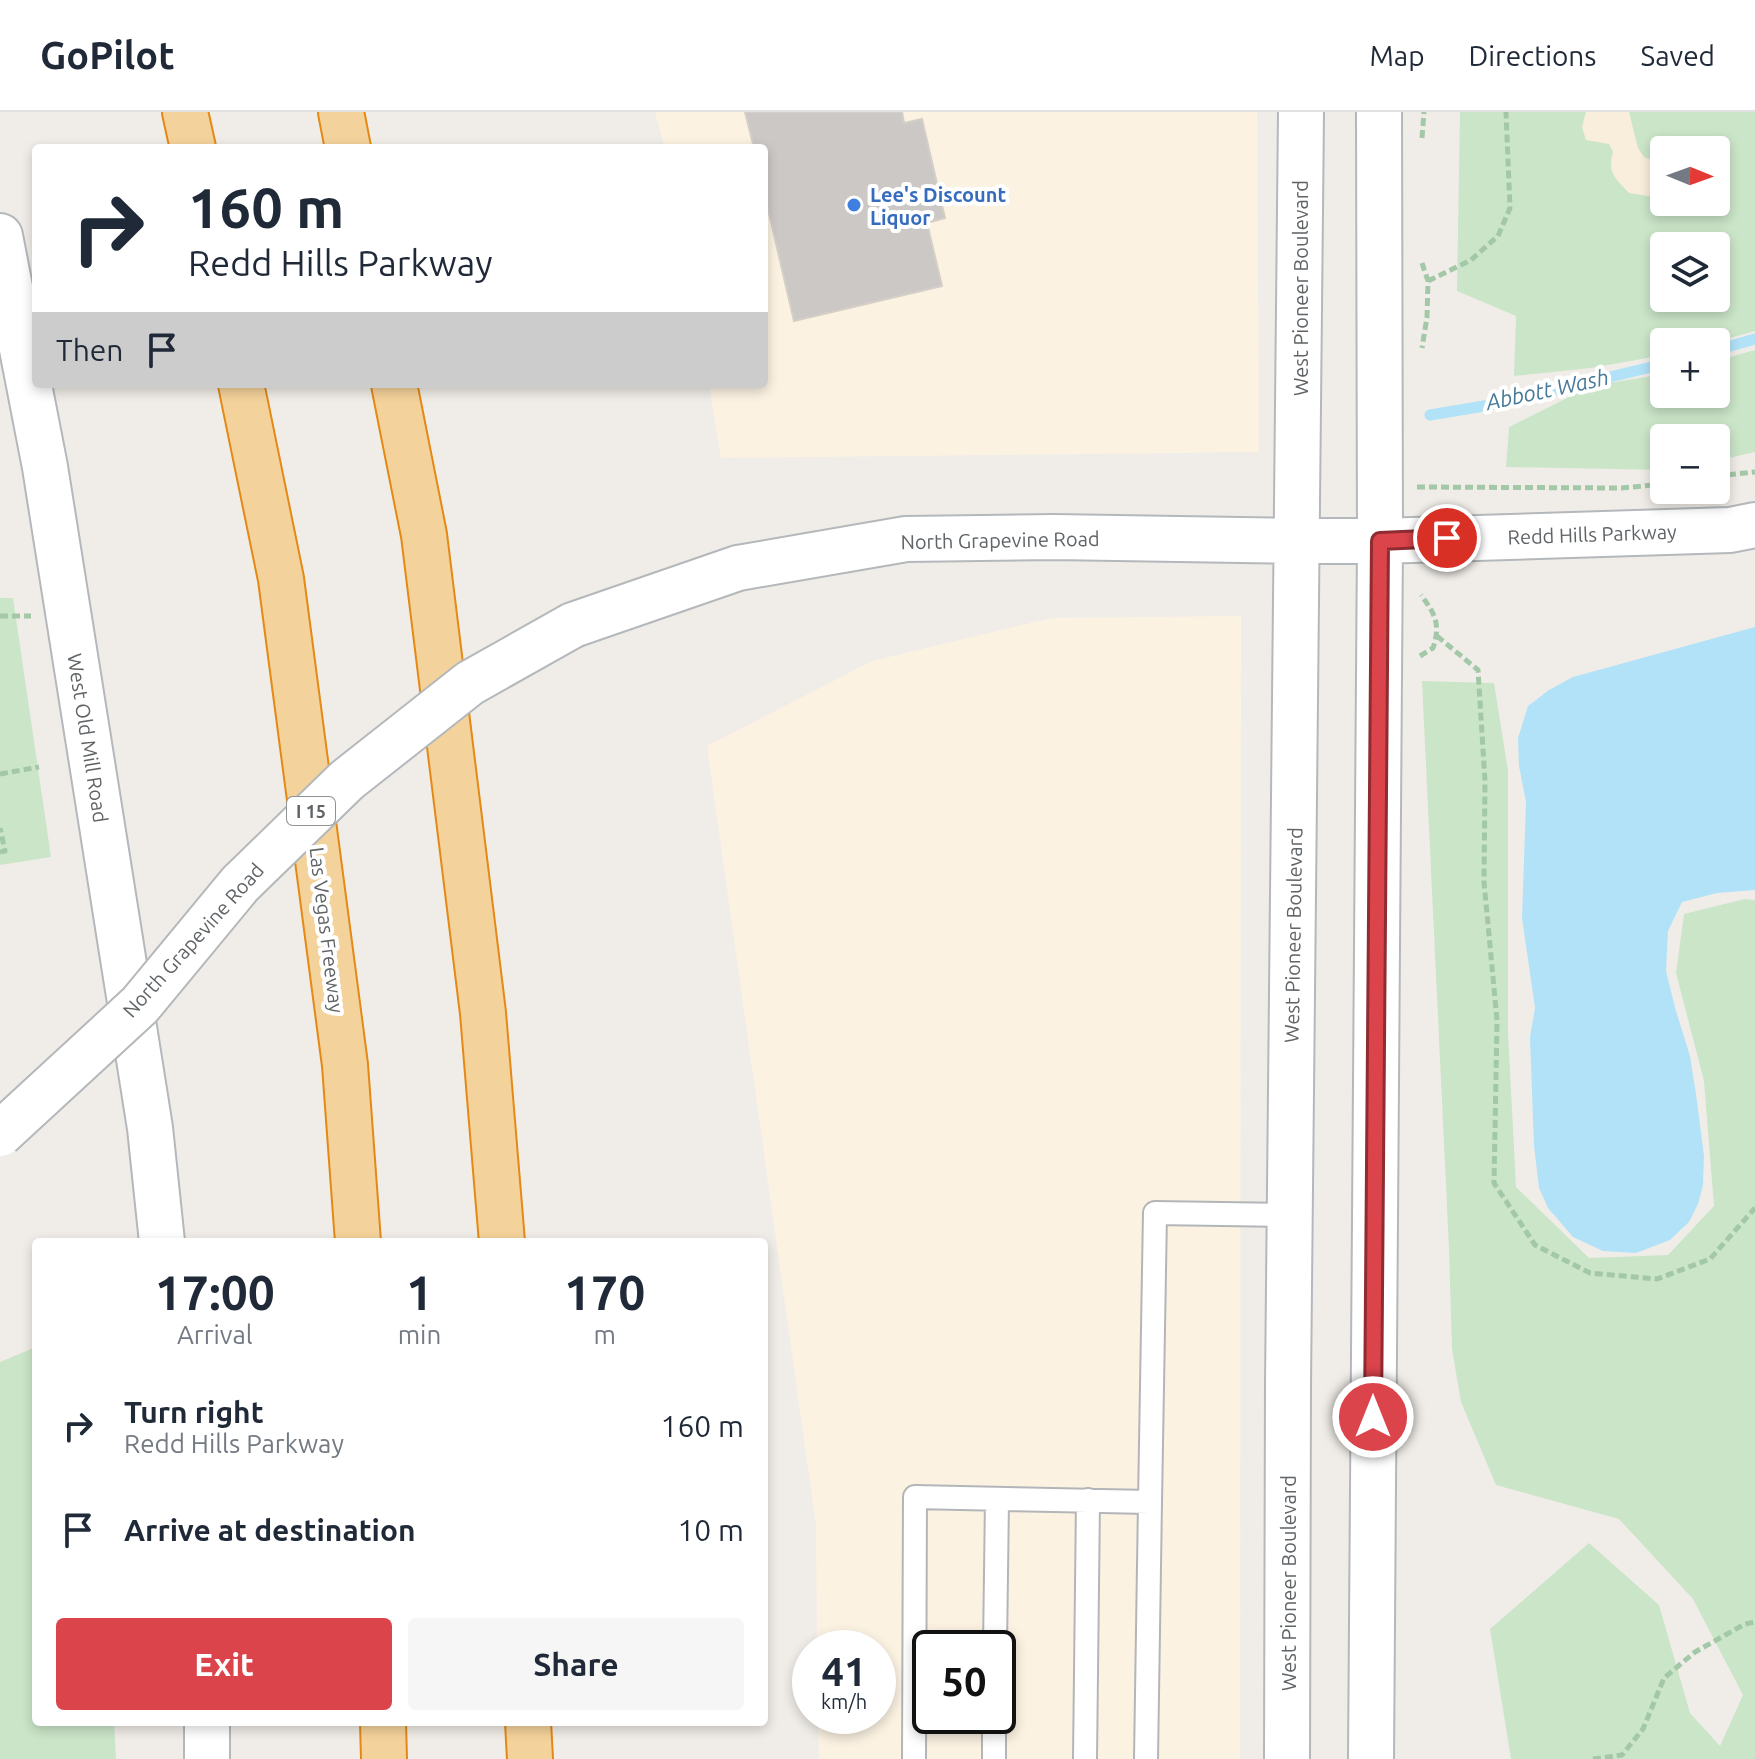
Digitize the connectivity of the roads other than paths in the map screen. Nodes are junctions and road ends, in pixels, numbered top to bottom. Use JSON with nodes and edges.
{"nodes":[{"id":1,"x":185,"y":112,"type":"edge"},
{"id":2,"x":341,"y":112,"type":"edge"},
{"id":3,"x":1301,"y":112,"type":"edge"},
{"id":4,"x":1379,"y":112,"type":"edge"},
{"id":5,"x":192,"y":144,"type":"edge"},
{"id":6,"x":347,"y":144,"type":"edge"},
{"id":7,"x":0,"y":236,"type":"edge"},
{"id":8,"x":242,"y":388,"type":"edge"},
{"id":9,"x":395,"y":388,"type":"edge"},
{"id":10,"x":1755,"y":525,"type":"edge"},
{"id":11,"x":1298,"y":541,"type":"junction"},
{"id":12,"x":1380,"y":541,"type":"junction"},
{"id":13,"x":0,"y":1134,"type":"edge"},
{"id":14,"x":1290,"y":1215,"type":"junction"},
{"id":15,"x":162,"y":1238,"type":"edge"},
{"id":16,"x":358,"y":1238,"type":"edge"},
{"id":17,"x":502,"y":1238,"type":"edge"},
{"id":18,"x":997,"y":1499,"type":"junction"},
{"id":19,"x":1088,"y":1500,"type":"junction"},
{"id":20,"x":1150,"y":1502,"type":"junction"},
{"id":21,"x":995,"y":1630,"type":"edge"},
{"id":22,"x":207,"y":1726,"type":"edge"},
{"id":23,"x":383,"y":1726,"type":"edge"},
{"id":24,"x":528,"y":1726,"type":"edge"},
{"id":25,"x":994,"y":1734,"type":"edge"},
{"id":26,"x":207,"y":1759,"type":"edge"},
{"id":27,"x":384,"y":1759,"type":"edge"},
{"id":28,"x":530,"y":1759,"type":"edge"},
{"id":29,"x":914,"y":1759,"type":"edge"},
{"id":30,"x":994,"y":1759,"type":"edge"},
{"id":31,"x":1085,"y":1759,"type":"edge"},
{"id":32,"x":1146,"y":1759,"type":"edge"},
{"id":33,"x":1287,"y":1759,"type":"edge"},
{"id":34,"x":1371,"y":1759,"type":"edge"}],
"edges":[{"from":1,"to":5,"type":"highway"},
{"from":2,"to":6,"type":"highway"},
{"from":3,"to":11,"type":"main road","name":"West Pioneer Boulevard"},
{"from":4,"to":12,"type":"main road"},
{"from":7,"to":15,"type":"main road","name":"West Old Mill Road"},
{"from":8,"to":16,"type":"highway","name":"Las Vegas Freeway","number":"I 15"},
{"from":9,"to":17,"type":"highway"},
{"from":10,"to":12,"type":"main road","name":"Redd Hills Parkway"},
{"from":11,"to":12,"type":"main road","name":"Redd Hills Parkway"},
{"from":11,"to":13,"type":"main road","name":"North Grapevine Road","bridge":true},
{"from":11,"to":14,"type":"main road","name":"West Pioneer Boulevard"},
{"from":12,"to":34,"type":"main road"},
{"from":14,"to":20,"type":"lane"},
{"from":14,"to":33,"type":"main road","name":"West Pioneer Boulevard"},
{"from":18,"to":19,"type":"lane"},
{"from":18,"to":21,"type":"lane"},
{"from":18,"to":29,"type":"lane"},
{"from":19,"to":20,"type":"lane"},
{"from":19,"to":31,"type":"lane"},
{"from":20,"to":32,"type":"lane"},
{"from":22,"to":26,"type":"main road"},
{"from":23,"to":27,"type":"highway"},
{"from":24,"to":28,"type":"highway"},
{"from":25,"to":30,"type":"lane"}]}
